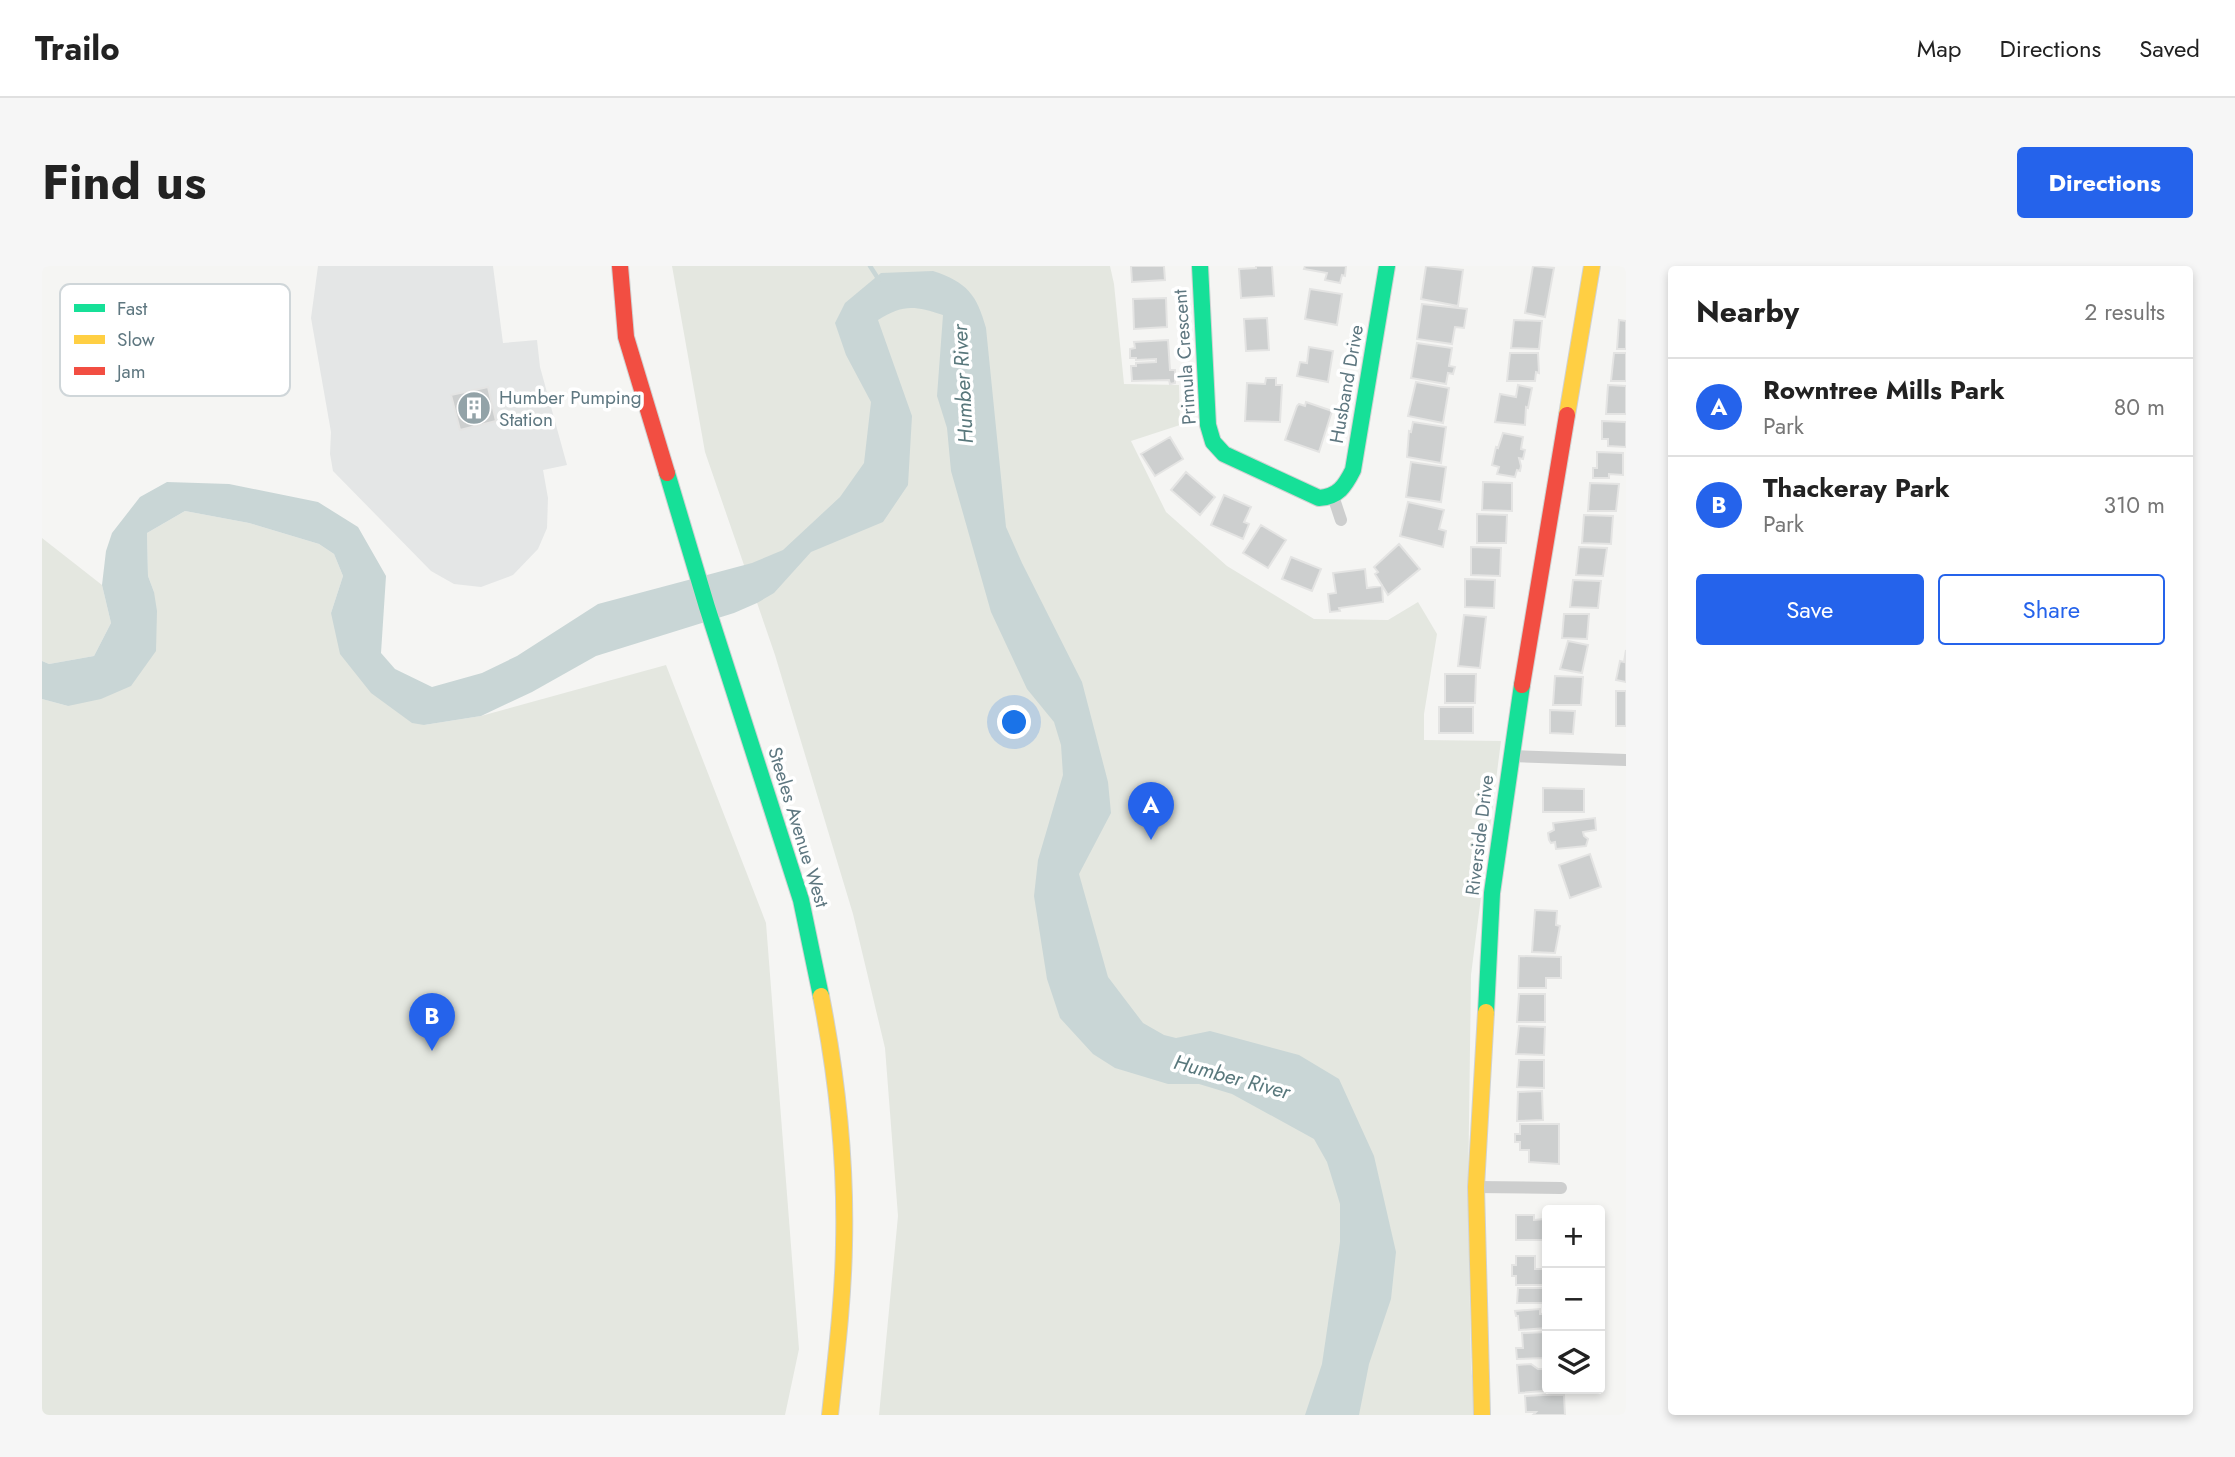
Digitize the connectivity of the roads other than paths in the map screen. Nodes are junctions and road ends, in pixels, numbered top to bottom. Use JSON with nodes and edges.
{"nodes":[{"id":1,"x":620,"y":266,"type":"edge"},
{"id":2,"x":1200,"y":266,"type":"edge"},
{"id":3,"x":1387,"y":266,"type":"edge"},
{"id":4,"x":1592,"y":266,"type":"edge"},
{"id":5,"x":1331,"y":497,"type":"junction"},
{"id":6,"x":1341,"y":520,"type":"dead end"},
{"id":7,"x":1510,"y":756,"type":"junction"},
{"id":8,"x":1626,"y":760,"type":"edge"},
{"id":9,"x":1476,"y":1187,"type":"junction"},
{"id":10,"x":1561,"y":1188,"type":"dead end"},
{"id":11,"x":830,"y":1415,"type":"edge"},
{"id":12,"x":1482,"y":1415,"type":"edge"}],
"edges":[{"from":1,"to":11,"type":"street","name":"Steeles Avenue West"},
{"from":2,"to":5,"type":"street","name":"Primula Crescent"},
{"from":3,"to":5,"type":"street","name":"Husband Drive"},
{"from":4,"to":7,"type":"street","name":"Riverside Drive"},
{"from":5,"to":6,"type":"street"},
{"from":7,"to":8,"type":"street"},
{"from":7,"to":9,"type":"street","name":"Riverside Drive"},
{"from":9,"to":10,"type":"street"},
{"from":9,"to":12,"type":"street","name":"Riverside Drive"}]}
